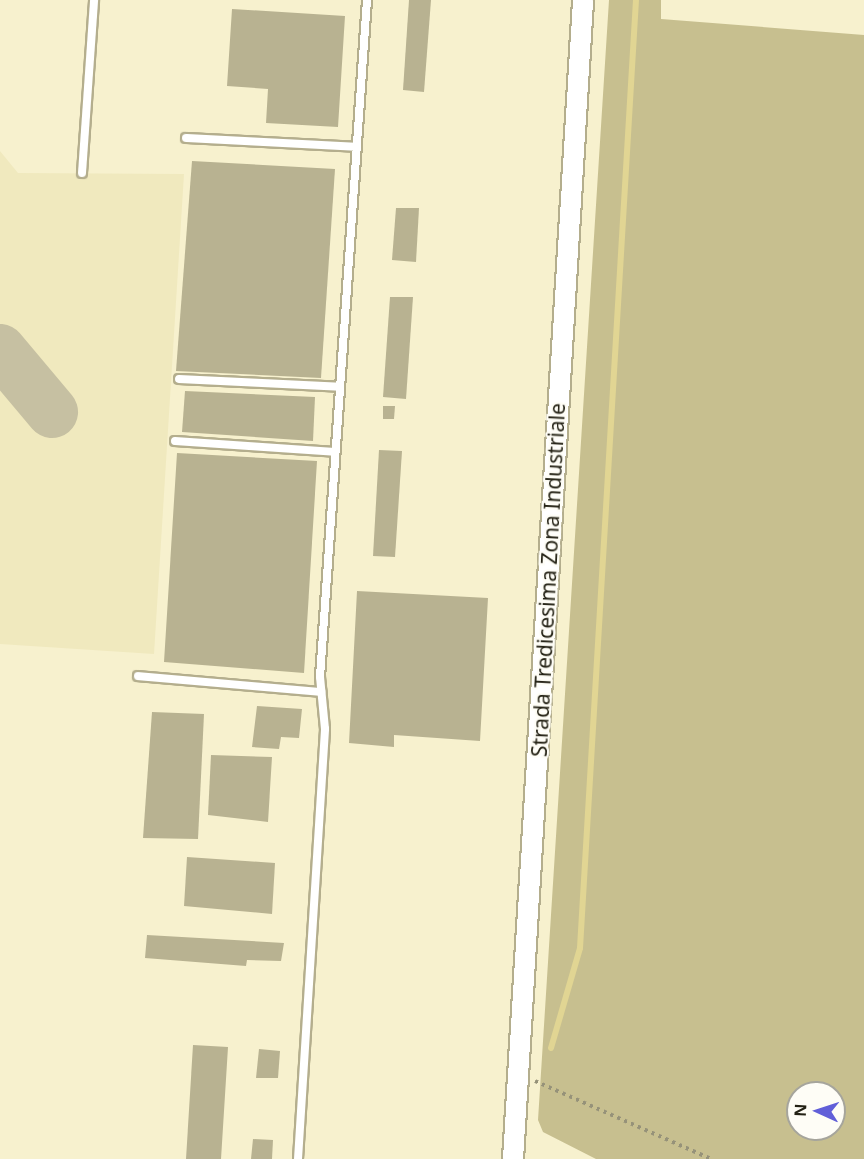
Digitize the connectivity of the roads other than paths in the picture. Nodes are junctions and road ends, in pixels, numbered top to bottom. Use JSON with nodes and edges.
{"nodes":[{"id":1,"x":94,"y":0,"type":"edge"},
{"id":2,"x":367,"y":0,"type":"edge"},
{"id":3,"x":583,"y":0,"type":"edge"},
{"id":4,"x":186,"y":138,"type":"dead end"},
{"id":5,"x":356,"y":147,"type":"junction"},
{"id":6,"x":82,"y":173,"type":"dead end"},
{"id":7,"x":179,"y":379,"type":"dead end"},
{"id":8,"x":340,"y":387,"type":"junction"},
{"id":9,"x":175,"y":441,"type":"dead end"},
{"id":10,"x":335,"y":452,"type":"junction"},
{"id":11,"x":138,"y":676,"type":"dead end"},
{"id":12,"x":321,"y":692,"type":"junction"},
{"id":13,"x":298,"y":1159,"type":"edge"},
{"id":14,"x":513,"y":1159,"type":"edge"}],
"edges":[{"from":1,"to":6,"type":"lane"},
{"from":2,"to":5,"type":"lane"},
{"from":3,"to":14,"type":"street","name":"Strada Tredicesima Zona Industriale"},
{"from":4,"to":5,"type":"lane"},
{"from":5,"to":8,"type":"lane"},
{"from":7,"to":8,"type":"lane"},
{"from":8,"to":10,"type":"lane"},
{"from":9,"to":10,"type":"lane"},
{"from":10,"to":12,"type":"lane"},
{"from":11,"to":12,"type":"lane"},
{"from":12,"to":13,"type":"lane"}]}
